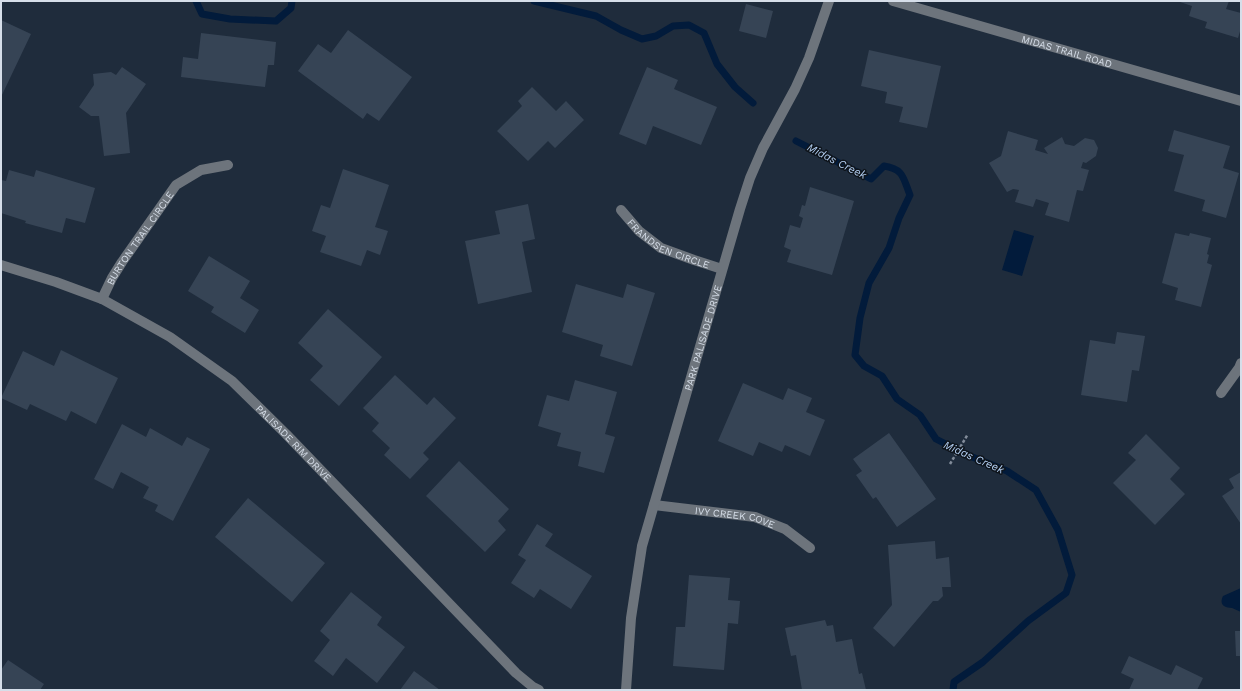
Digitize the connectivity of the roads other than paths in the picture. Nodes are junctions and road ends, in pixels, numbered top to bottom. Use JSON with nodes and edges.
{"nodes":[{"id":1,"x":829,"y":1,"type":"edge"},
{"id":2,"x":892,"y":1,"type":"edge"},
{"id":3,"x":1241,"y":101,"type":"edge"},
{"id":4,"x":228,"y":164,"type":"dead end"},
{"id":5,"x":621,"y":210,"type":"dead end"},
{"id":6,"x":1,"y":265,"type":"edge"},
{"id":7,"x":722,"y":268,"type":"junction"},
{"id":8,"x":102,"y":300,"type":"junction"},
{"id":9,"x":1241,"y":363,"type":"edge"},
{"id":10,"x":1221,"y":393,"type":"dead end"},
{"id":11,"x":654,"y":505,"type":"junction"},
{"id":12,"x":810,"y":548,"type":"dead end"},
{"id":13,"x":539,"y":690,"type":"edge"},
{"id":14,"x":626,"y":690,"type":"edge"}],
"edges":[{"from":1,"to":7,"type":"street","name":"PARK PALISADE DRIVE"},
{"from":2,"to":3,"type":"street","name":"MIDAS TRAIL ROAD"},
{"from":4,"to":8,"type":"street","name":"BURTON TRAIL CIRCLE"},
{"from":5,"to":7,"type":"street","name":"FRANDSEN CIRCLE"},
{"from":6,"to":8,"type":"street","name":"PALISADE RIM DRIVE"},
{"from":7,"to":11,"type":"street","name":"PARK PALISADE DRIVE"},
{"from":8,"to":13,"type":"street","name":"PALISADE RIM DRIVE"},
{"from":9,"to":10,"type":"street"},
{"from":11,"to":12,"type":"street","name":"IVY CREEK COVE"},
{"from":11,"to":14,"type":"street","name":"PARK PALISADE DRIVE"}]}
